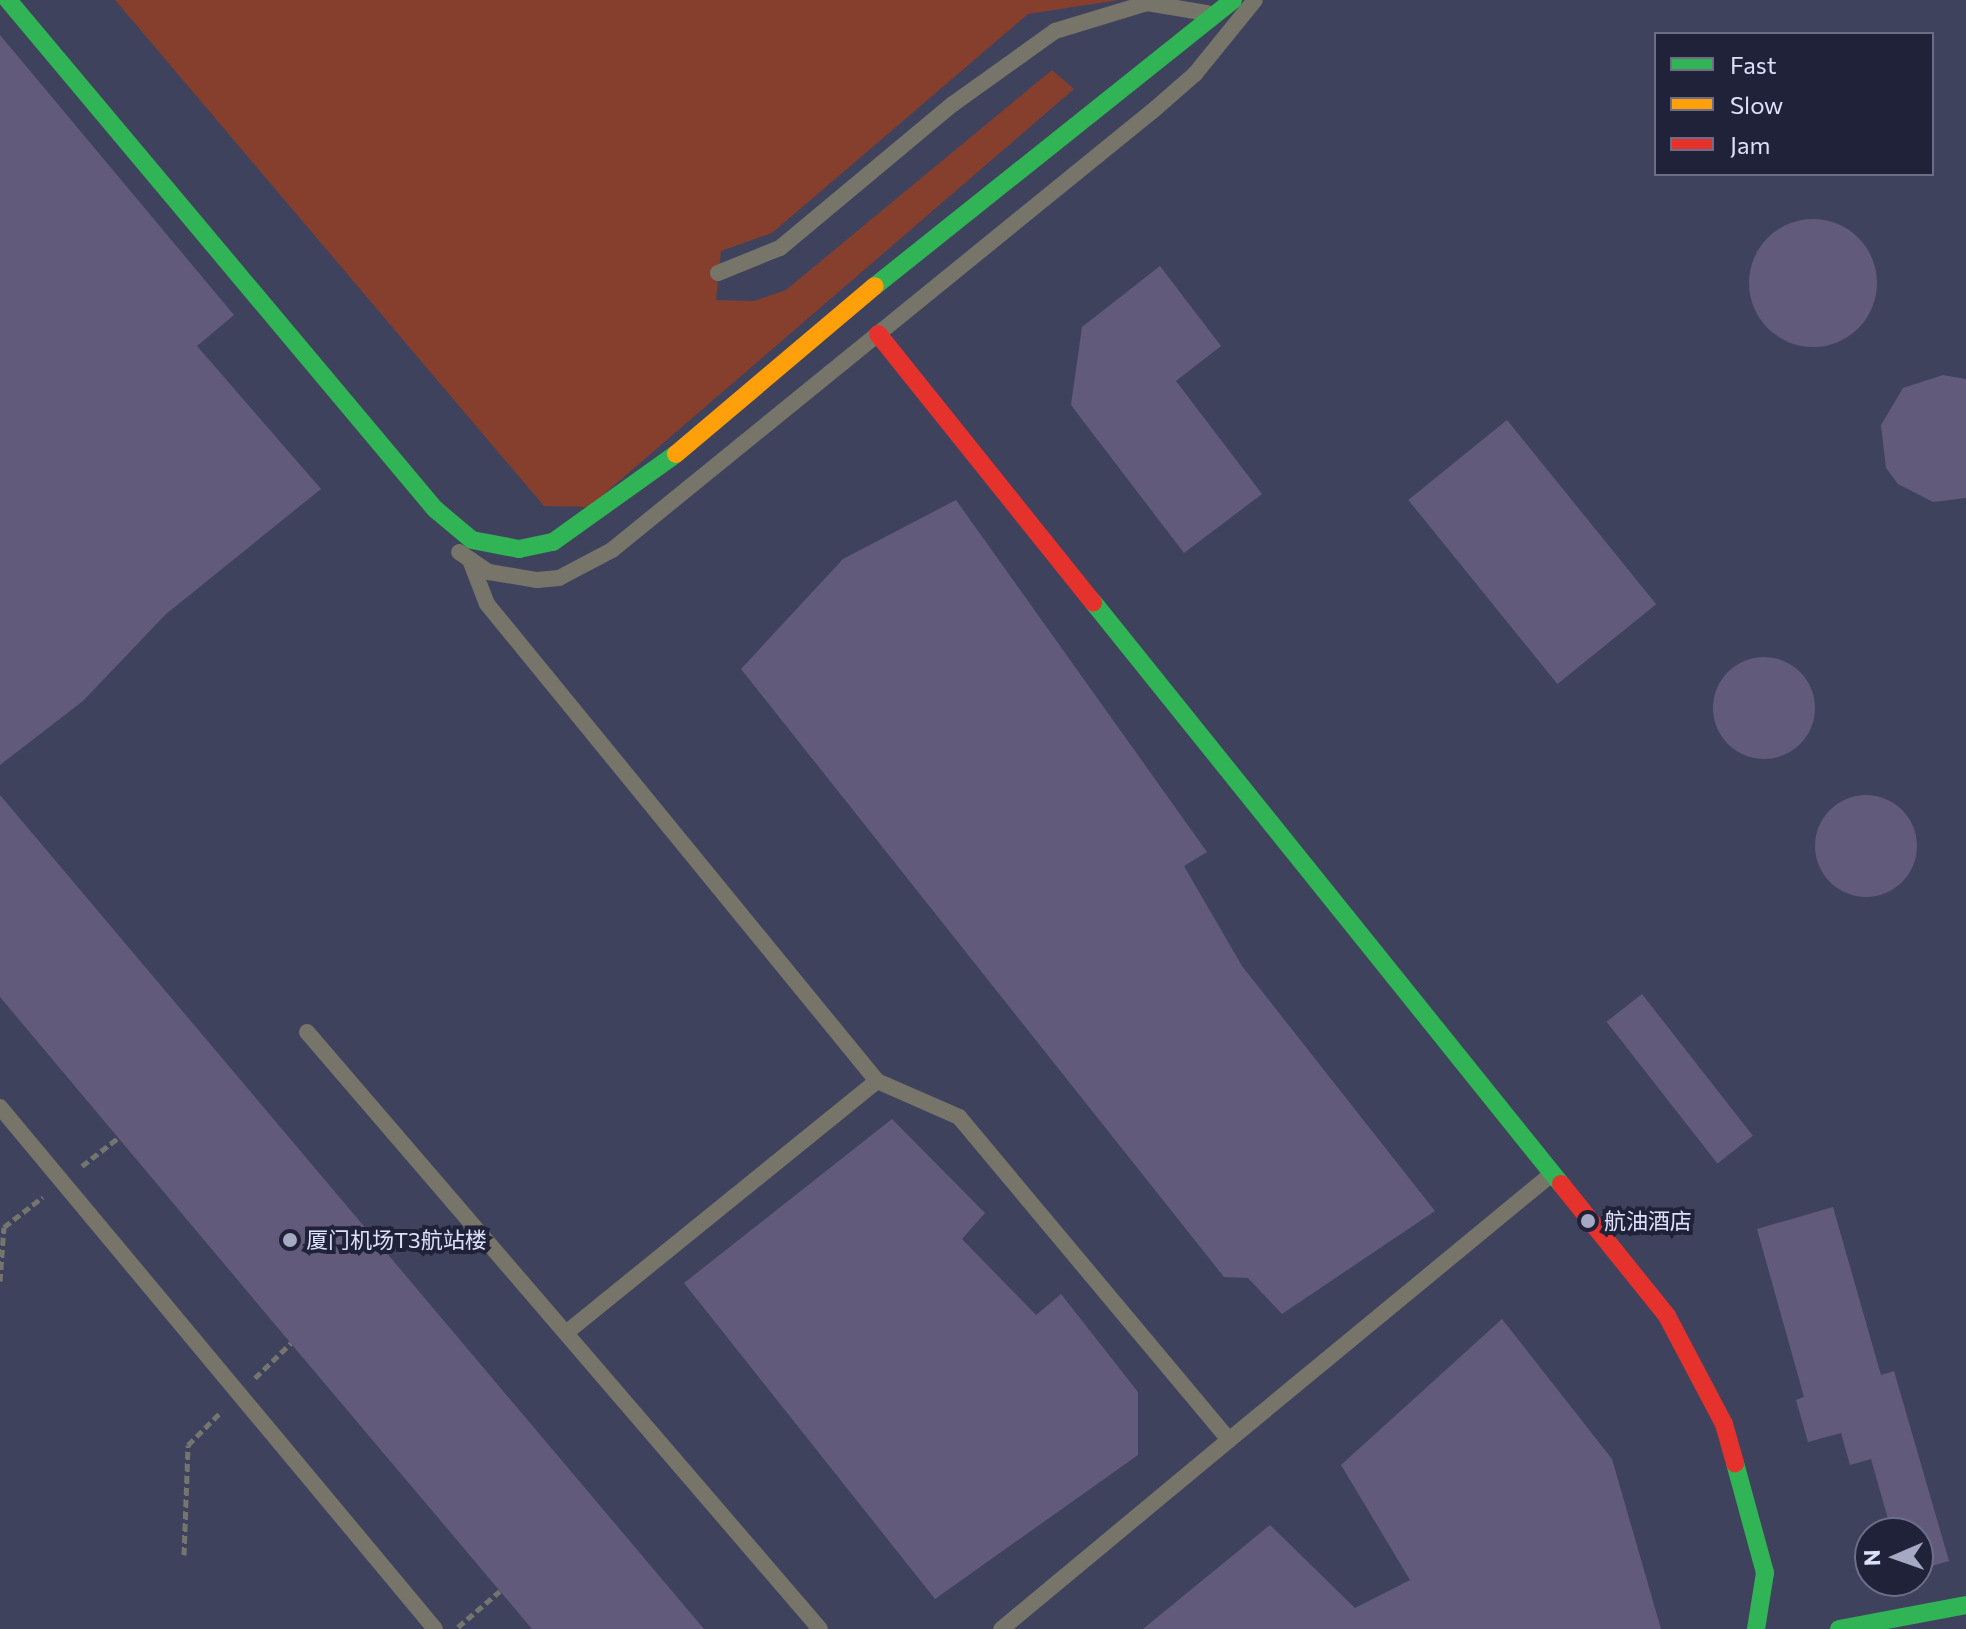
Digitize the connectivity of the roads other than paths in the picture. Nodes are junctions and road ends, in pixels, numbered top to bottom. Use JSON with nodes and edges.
{"nodes":[{"id":1,"x":8,"y":0,"type":"edge"},
{"id":2,"x":1233,"y":0,"type":"edge"},
{"id":3,"x":1255,"y":0,"type":"edge"},
{"id":4,"x":0,"y":11,"type":"edge"},
{"id":5,"x":1209,"y":13,"type":"junction"},
{"id":6,"x":718,"y":273,"type":"dead end"},
{"id":7,"x":878,"y":334,"type":"junction"},
{"id":8,"x":469,"y":559,"type":"junction"},
{"id":9,"x":307,"y":1032,"type":"dead end"},
{"id":10,"x":877,"y":1081,"type":"junction"},
{"id":11,"x":0,"y":1107,"type":"edge"},
{"id":12,"x":1551,"y":1175,"type":"junction"},
{"id":13,"x":567,"y":1332,"type":"junction"},
{"id":14,"x":1229,"y":1440,"type":"junction"},
{"id":15,"x":1966,"y":1605,"type":"edge"},
{"id":16,"x":435,"y":1629,"type":"edge"},
{"id":17,"x":820,"y":1629,"type":"edge"},
{"id":18,"x":1001,"y":1629,"type":"edge"},
{"id":19,"x":1756,"y":1629,"type":"edge"},
{"id":20,"x":1839,"y":1629,"type":"edge"}],
"edges":[{"from":1,"to":5,"type":"main road"},
{"from":2,"to":5,"type":"main road"},
{"from":3,"to":7,"type":"lane"},
{"from":4,"to":8,"type":"lane"},
{"from":5,"to":6,"type":"lane"},
{"from":7,"to":8,"type":"lane"},
{"from":7,"to":12,"type":"main road"},
{"from":8,"to":10,"type":"lane"},
{"from":9,"to":13,"type":"lane"},
{"from":10,"to":13,"type":"lane"},
{"from":10,"to":14,"type":"lane"},
{"from":11,"to":16,"type":"lane"},
{"from":12,"to":14,"type":"lane"},
{"from":12,"to":19,"type":"main road"},
{"from":13,"to":17,"type":"lane"},
{"from":14,"to":18,"type":"lane"},
{"from":15,"to":20,"type":"main road"}]}
